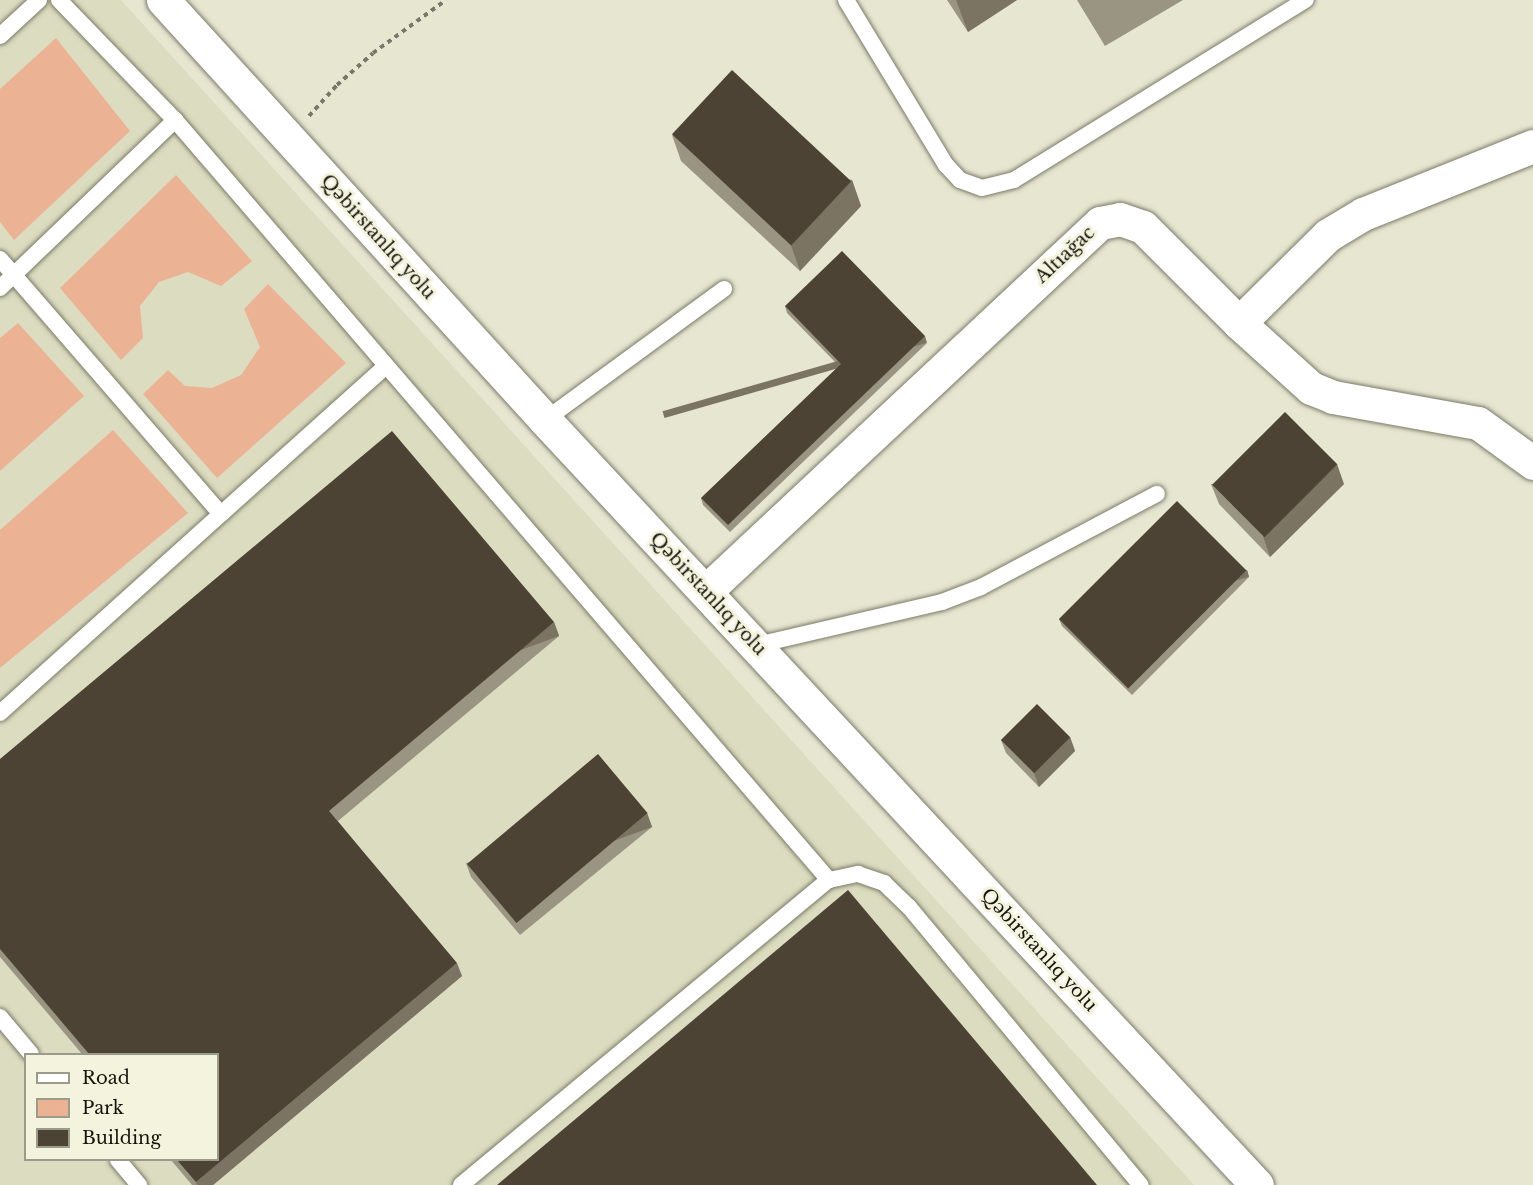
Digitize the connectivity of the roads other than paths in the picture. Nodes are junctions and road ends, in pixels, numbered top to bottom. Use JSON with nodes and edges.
{"nodes":[{"id":1,"x":39,"y":0,"type":"edge"},
{"id":2,"x":59,"y":0,"type":"edge"},
{"id":3,"x":163,"y":0,"type":"edge"},
{"id":4,"x":846,"y":0,"type":"edge"},
{"id":5,"x":1306,"y":0,"type":"edge"},
{"id":6,"x":0,"y":36,"type":"edge"},
{"id":7,"x":175,"y":120,"type":"junction"},
{"id":8,"x":1533,"y":146,"type":"edge"},
{"id":9,"x":0,"y":259,"type":"edge"},
{"id":10,"x":14,"y":275,"type":"junction"},
{"id":11,"x":0,"y":288,"type":"edge"},
{"id":12,"x":724,"y":289,"type":"dead end"},
{"id":13,"x":1239,"y":323,"type":"junction"},
{"id":14,"x":386,"y":366,"type":"junction"},
{"id":15,"x":545,"y":420,"type":"junction"},
{"id":16,"x":1533,"y":463,"type":"edge"},
{"id":17,"x":1157,"y":494,"type":"dead end"},
{"id":18,"x":221,"y":514,"type":"junction"},
{"id":19,"x":706,"y":591,"type":"junction"},
{"id":20,"x":757,"y":645,"type":"junction"},
{"id":21,"x":0,"y":713,"type":"edge"},
{"id":22,"x":829,"y":880,"type":"junction"},
{"id":23,"x":0,"y":1017,"type":"edge"},
{"id":24,"x":30,"y":1053,"type":"edge"},
{"id":25,"x":119,"y":1161,"type":"edge"},
{"id":26,"x":139,"y":1185,"type":"edge"},
{"id":27,"x":461,"y":1185,"type":"edge"},
{"id":28,"x":1141,"y":1185,"type":"edge"},
{"id":29,"x":1257,"y":1185,"type":"edge"}],
"edges":[{"from":1,"to":6,"type":"lane"},
{"from":2,"to":7,"type":"lane"},
{"from":3,"to":15,"type":"street","name":"Qəbirstanlıq yolu"},
{"from":4,"to":5,"type":"lane"},
{"from":7,"to":10,"type":"lane"},
{"from":7,"to":14,"type":"lane"},
{"from":8,"to":13,"type":"street"},
{"from":9,"to":10,"type":"lane"},
{"from":10,"to":11,"type":"lane"},
{"from":10,"to":18,"type":"lane"},
{"from":12,"to":15,"type":"lane"},
{"from":13,"to":16,"type":"street","name":"Altıağac"},
{"from":13,"to":19,"type":"street","name":"Altıağac"},
{"from":14,"to":18,"type":"lane"},
{"from":14,"to":22,"type":"lane"},
{"from":15,"to":19,"type":"street","name":"Qəbirstanlıq yolu"},
{"from":17,"to":20,"type":"lane"},
{"from":18,"to":21,"type":"lane"},
{"from":19,"to":20,"type":"street","name":"Qəbirstanlıq yolu"},
{"from":20,"to":29,"type":"street","name":"Qəbirstanlıq yolu"},
{"from":22,"to":27,"type":"lane"},
{"from":22,"to":28,"type":"lane"},
{"from":23,"to":24,"type":"lane"},
{"from":25,"to":26,"type":"lane"}]}
